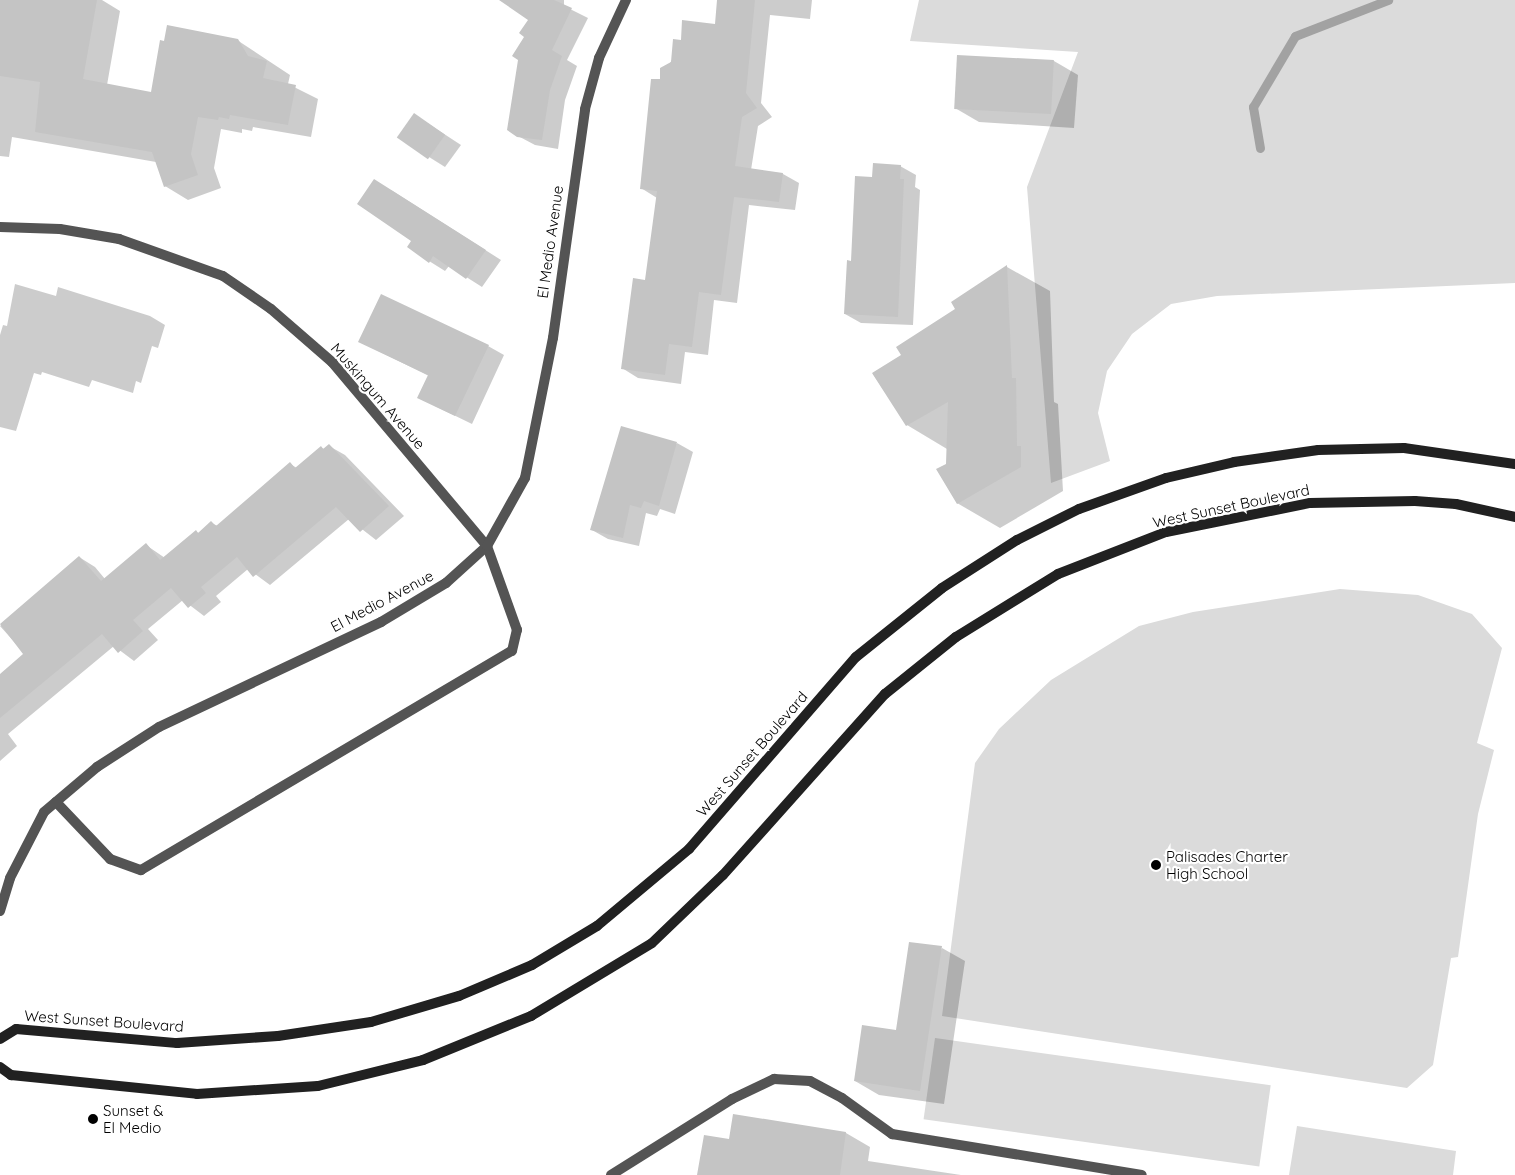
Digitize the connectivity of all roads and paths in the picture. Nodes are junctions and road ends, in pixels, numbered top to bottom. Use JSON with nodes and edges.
{"nodes":[{"id":1,"x":626,"y":0,"type":"edge"},
{"id":2,"x":0,"y":227,"type":"edge"},
{"id":3,"x":1515,"y":464,"type":"edge"},
{"id":4,"x":1515,"y":517,"type":"edge"},
{"id":5,"x":487,"y":546,"type":"junction"},
{"id":6,"x":56,"y":802,"type":"junction"},
{"id":7,"x":0,"y":911,"type":"edge"},
{"id":8,"x":0,"y":1039,"type":"edge"},
{"id":9,"x":0,"y":1067,"type":"edge"},
{"id":10,"x":611,"y":1175,"type":"edge"},
{"id":11,"x":1142,"y":1175,"type":"edge"}],
"edges":[{"from":1,"to":5,"type":"street","name":"El Medio Avenue"},
{"from":2,"to":5,"type":"street","name":"Muskingum Avenue"},
{"from":3,"to":8,"type":"main road","name":"West Sunset Boulevard"},
{"from":4,"to":9,"type":"main road","name":"West Sunset Boulevard"},
{"from":5,"to":6,"type":"street","name":"El Medio Avenue"},
{"from":5,"to":6,"type":"street"},
{"from":6,"to":7,"type":"street","name":"El Medio Avenue"},
{"from":10,"to":11,"type":"street"}]}
